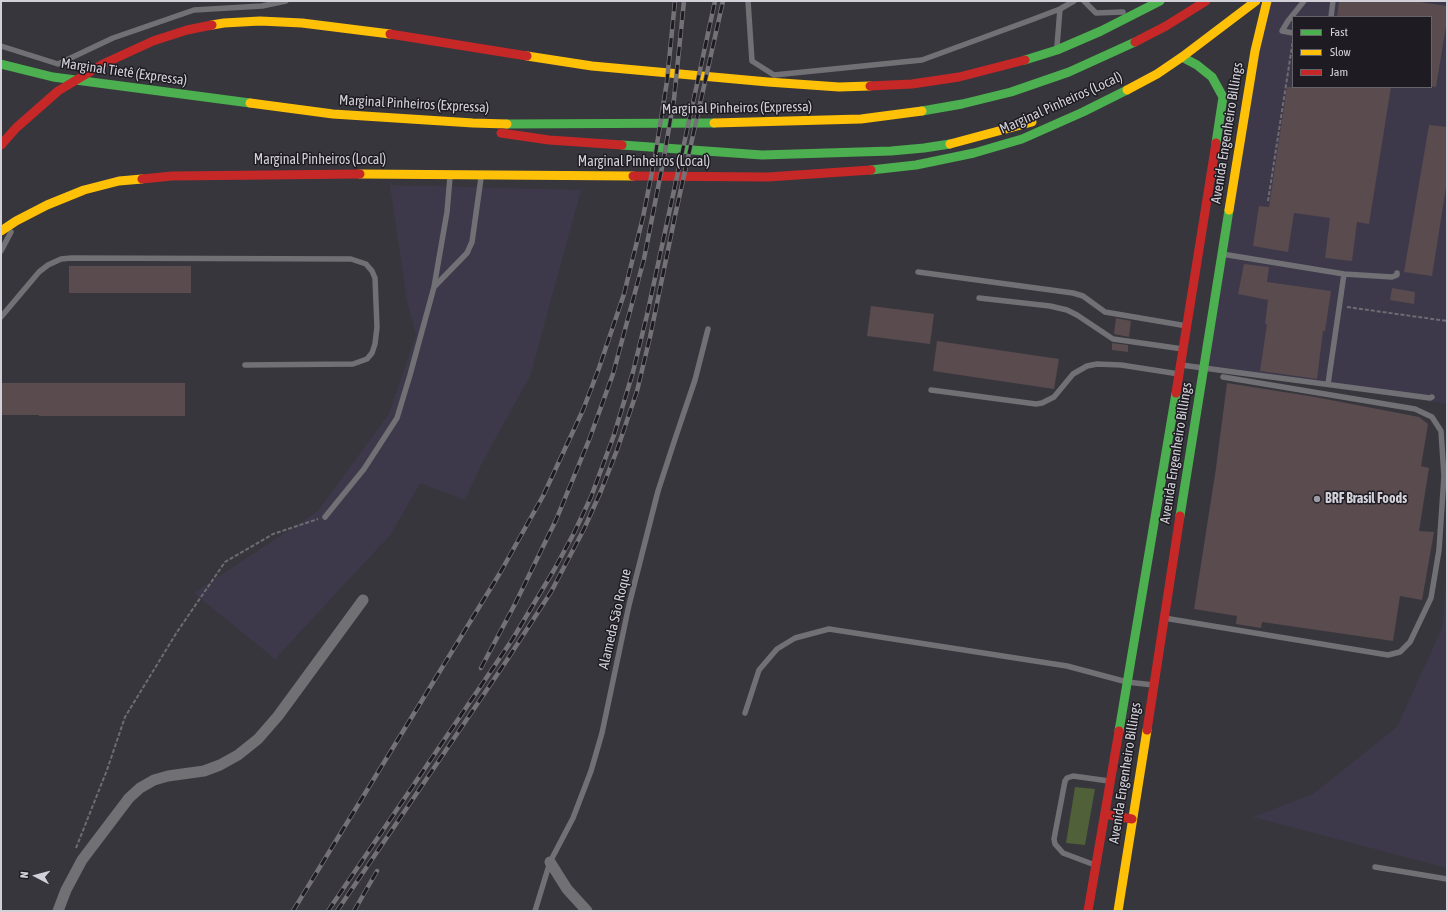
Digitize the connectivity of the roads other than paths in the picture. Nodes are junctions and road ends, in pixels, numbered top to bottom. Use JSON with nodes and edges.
{"nodes":[{"id":1,"x":286,"y":1,"type":"edge"},
{"id":2,"x":748,"y":1,"type":"edge"},
{"id":3,"x":1074,"y":1,"type":"edge"},
{"id":4,"x":1084,"y":1,"type":"edge"},
{"id":5,"x":1160,"y":1,"type":"edge"},
{"id":6,"x":1206,"y":1,"type":"edge"},
{"id":7,"x":1256,"y":1,"type":"edge"},
{"id":8,"x":1267,"y":1,"type":"edge"},
{"id":9,"x":1304,"y":1,"type":"edge"},
{"id":10,"x":1333,"y":1,"type":"edge"},
{"id":11,"x":1060,"y":9,"type":"junction"},
{"id":12,"x":1139,"y":11,"type":"junction"},
{"id":13,"x":1292,"y":16,"type":"edge"},
{"id":14,"x":1292,"y":16,"type":"edge"},
{"id":15,"x":1331,"y":16,"type":"edge"},
{"id":16,"x":1292,"y":33,"type":"edge"},
{"id":17,"x":1,"y":46,"type":"edge"},
{"id":18,"x":1057,"y":50,"type":"junction"},
{"id":19,"x":1182,"y":57,"type":"junction"},
{"id":20,"x":1,"y":64,"type":"edge"},
{"id":21,"x":245,"y":102,"type":"joint"},
{"id":22,"x":1083,"y":112,"type":"junction"},
{"id":23,"x":1232,"y":112,"type":"junction"},
{"id":24,"x":1051,"y":116,"type":"dead end"},
{"id":25,"x":1039,"y":119,"type":"dead end"},
{"id":26,"x":473,"y":123,"type":"junction"},
{"id":27,"x":1,"y":145,"type":"edge"},
{"id":28,"x":450,"y":174,"type":"junction"},
{"id":29,"x":482,"y":174,"type":"junction"},
{"id":30,"x":16,"y":221,"type":"junction"},
{"id":31,"x":1,"y":232,"type":"edge"},
{"id":32,"x":1,"y":251,"type":"edge"},
{"id":33,"x":1222,"y":254,"type":"junction"},
{"id":34,"x":918,"y":272,"type":"dead end"},
{"id":35,"x":1397,"y":273,"type":"dead end"},
{"id":36,"x":1344,"y":274,"type":"junction"},
{"id":37,"x":434,"y":287,"type":"junction"},
{"id":38,"x":979,"y":298,"type":"dead end"},
{"id":39,"x":1,"y":317,"type":"edge"},
{"id":40,"x":1187,"y":326,"type":"junction"},
{"id":41,"x":708,"y":329,"type":"dead end"},
{"id":42,"x":1183,"y":349,"type":"junction"},
{"id":43,"x":245,"y":364,"type":"dead end"},
{"id":44,"x":1204,"y":368,"type":"junction"},
{"id":45,"x":1180,"y":369,"type":"junction"},
{"id":46,"x":1222,"y":376,"type":"dead end"},
{"id":47,"x":1328,"y":384,"type":"junction"},
{"id":48,"x":931,"y":390,"type":"dead end"},
{"id":49,"x":1432,"y":397,"type":"dead end"},
{"id":50,"x":1179,"y":448,"type":"junction"},
{"id":51,"x":325,"y":517,"type":"road end"},
{"id":52,"x":364,"y":600,"type":"dead end"},
{"id":53,"x":1164,"y":618,"type":"junction"},
{"id":54,"x":1127,"y":682,"type":"junction"},
{"id":55,"x":1154,"y":685,"type":"junction"},
{"id":56,"x":745,"y":713,"type":"dead end"},
{"id":57,"x":1109,"y":781,"type":"junction"},
{"id":58,"x":1105,"y":814,"type":"junction"},
{"id":59,"x":1132,"y":819,"type":"junction"},
{"id":60,"x":550,"y":862,"type":"junction"},
{"id":61,"x":1096,"y":865,"type":"junction"},
{"id":62,"x":1375,"y":867,"type":"dead end"},
{"id":63,"x":1447,"y":879,"type":"edge"},
{"id":64,"x":58,"y":911,"type":"edge"},
{"id":65,"x":535,"y":911,"type":"edge"},
{"id":66,"x":587,"y":911,"type":"edge"},
{"id":67,"x":1088,"y":911,"type":"edge"},
{"id":68,"x":1118,"y":911,"type":"edge"}],
"edges":[{"from":1,"to":17,"type":"lane"},
{"from":2,"to":11,"type":"lane"},
{"from":3,"to":11,"type":"lane"},
{"from":4,"to":12,"type":"lane"},
{"from":5,"to":12,"type":"main road"},
{"from":6,"to":26,"type":"main road","name":"Marginal Pinheiros (Expressa)"},
{"from":7,"to":19,"type":"main road","name":"Marginal Pinheiros (Local)"},
{"from":8,"to":23,"type":"main road","name":"Avenida Engenheiro Billings"},
{"from":9,"to":14,"type":"lane"},
{"from":10,"to":15,"type":"lane"},
{"from":11,"to":18,"type":"lane"},
{"from":12,"to":18,"type":"main road"},
{"from":13,"to":16,"type":"lane"},
{"from":18,"to":27,"type":"main road"},
{"from":19,"to":22,"type":"main road","name":"Marginal Pinheiros (Local)"},
{"from":19,"to":23,"type":"main road","name":"Avenida Engenheiro Billings"},
{"from":20,"to":21,"type":"main road","name":"Marginal Tietê (Expressa)"},
{"from":21,"to":26,"type":"main road","name":"Marginal Pinheiros (Expressa)"},
{"from":22,"to":24,"type":"main road"},
{"from":22,"to":29,"type":"main road","name":"Marginal Pinheiros (Local)"},
{"from":23,"to":33,"type":"main road","name":"Avenida Engenheiro Billings"},
{"from":23,"to":40,"type":"main road","name":"Avenida Engenheiro Billings"},
{"from":25,"to":26,"type":"main road"},
{"from":28,"to":29,"type":"main road","name":"Marginal Pinheiros (Local)"},
{"from":28,"to":30,"type":"main road","name":"Marginal Pinheiros (Local)"},
{"from":28,"to":37,"type":"lane"},
{"from":29,"to":37,"type":"lane"},
{"from":30,"to":31,"type":"main road","name":"Marginal Pinheiros (Local)"},
{"from":30,"to":32,"type":"lane"},
{"from":33,"to":36,"type":"lane"},
{"from":33,"to":44,"type":"main road","name":"Avenida Engenheiro Billings"},
{"from":34,"to":40,"type":"lane"},
{"from":35,"to":36,"type":"lane"},
{"from":36,"to":47,"type":"lane"},
{"from":37,"to":51,"type":"lane"},
{"from":38,"to":42,"type":"lane"},
{"from":39,"to":43,"type":"lane"},
{"from":40,"to":42,"type":"main road","name":"Avenida Engenheiro Billings"},
{"from":41,"to":60,"type":"lane","name":"Alameda São Roque"},
{"from":42,"to":45,"type":"main road","name":"Avenida Engenheiro Billings"},
{"from":44,"to":45,"type":"lane"},
{"from":44,"to":47,"type":"lane"},
{"from":44,"to":50,"type":"main road","name":"Avenida Engenheiro Billings"},
{"from":45,"to":48,"type":"lane"},
{"from":45,"to":50,"type":"main road","name":"Avenida Engenheiro Billings"},
{"from":46,"to":53,"type":"lane"},
{"from":47,"to":49,"type":"lane"},
{"from":50,"to":53,"type":"main road","name":"Avenida Engenheiro Billings"},
{"from":50,"to":54,"type":"main road","name":"Avenida Engenheiro Billings"},
{"from":52,"to":64,"type":"street"},
{"from":53,"to":55,"type":"main road","name":"Avenida Engenheiro Billings"},
{"from":54,"to":55,"type":"lane"},
{"from":54,"to":56,"type":"lane"},
{"from":54,"to":57,"type":"main road","name":"Avenida Engenheiro Billings"},
{"from":55,"to":59,"type":"main road","name":"Avenida Engenheiro Billings"},
{"from":57,"to":58,"type":"main road","name":"Avenida Engenheiro Billings"},
{"from":57,"to":61,"type":"lane"},
{"from":58,"to":59,"type":"main road"},
{"from":58,"to":61,"type":"main road","name":"Avenida Engenheiro Billings"},
{"from":59,"to":68,"type":"main road","name":"Avenida Engenheiro Billings"},
{"from":60,"to":65,"type":"lane","name":"Alameda São Roque"},
{"from":60,"to":66,"type":"street"},
{"from":61,"to":67,"type":"main road","name":"Avenida Engenheiro Billings"},
{"from":62,"to":63,"type":"lane"}]}
